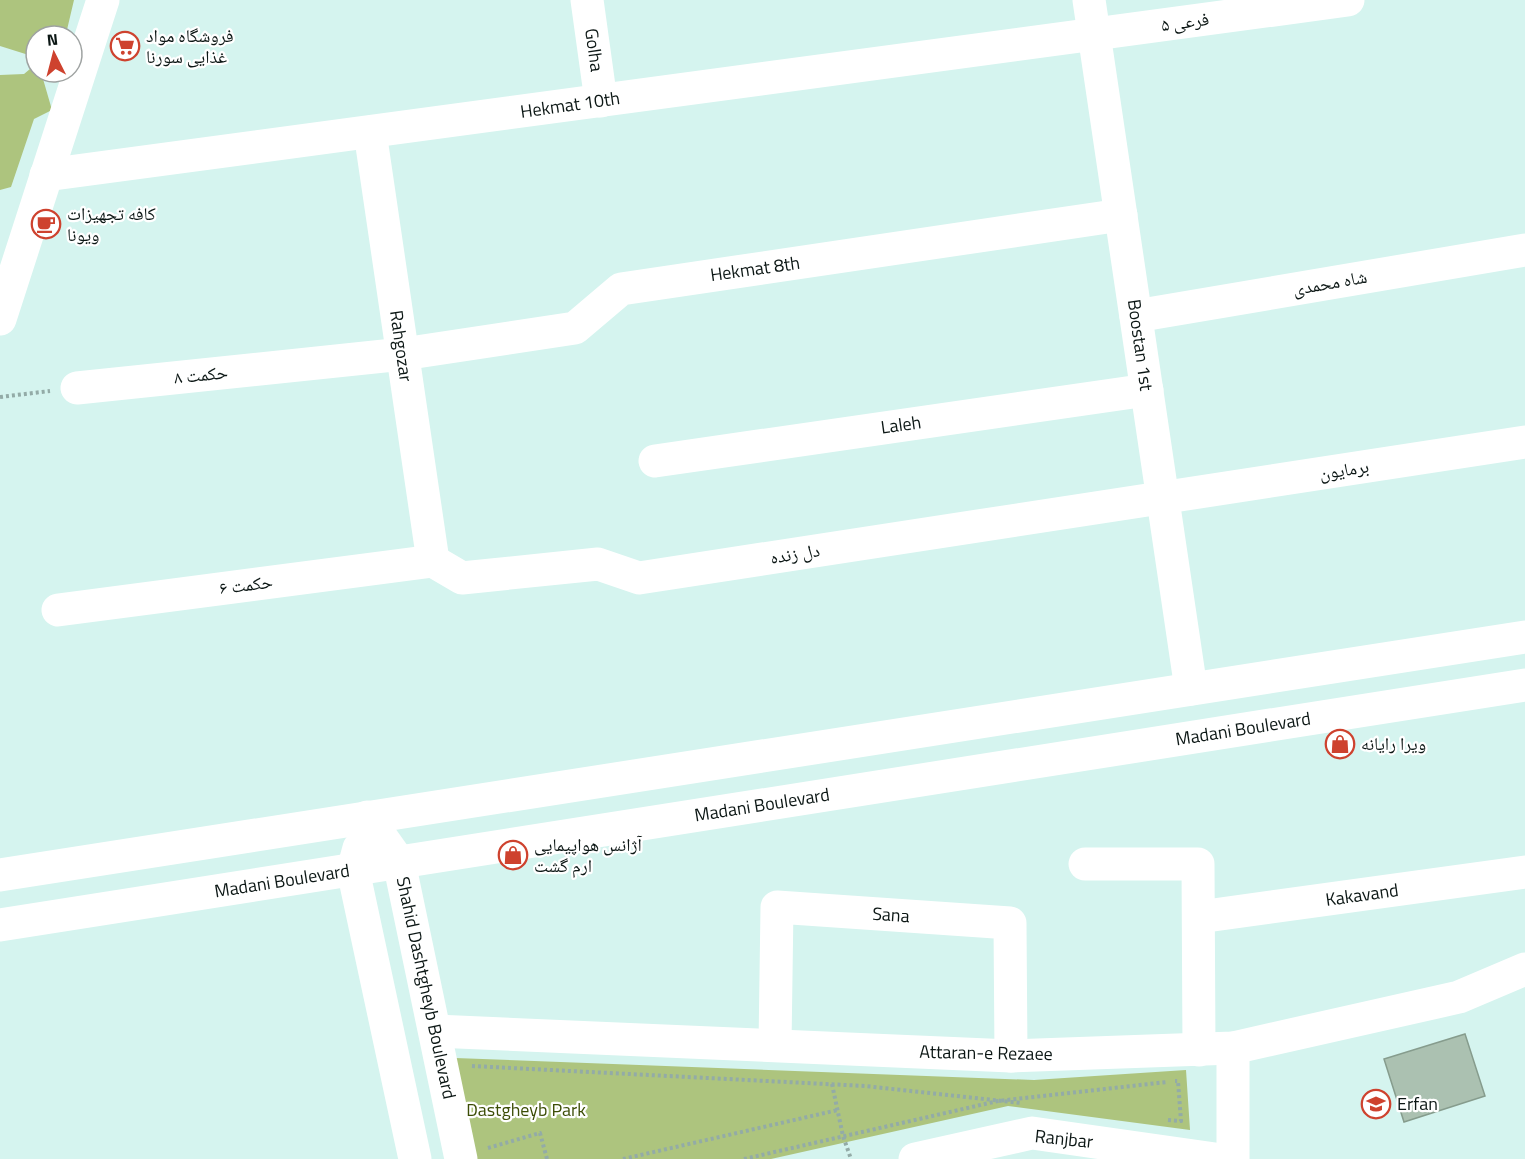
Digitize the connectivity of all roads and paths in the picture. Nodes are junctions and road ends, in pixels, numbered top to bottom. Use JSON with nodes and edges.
{"nodes":[{"id":1,"x":103,"y":0,"type":"edge"},
{"id":2,"x":587,"y":0,"type":"edge"},
{"id":3,"x":1089,"y":0,"type":"edge"},
{"id":4,"x":1348,"y":0,"type":"edge"},
{"id":5,"x":1094,"y":34,"type":"junction"},
{"id":6,"x":601,"y":101,"type":"junction"},
{"id":7,"x":370,"y":132,"type":"junction"},
{"id":8,"x":46,"y":175,"type":"junction"},
{"id":9,"x":1121,"y":215,"type":"junction"},
{"id":10,"x":1525,"y":250,"type":"edge"},
{"id":11,"x":1136,"y":316,"type":"junction"},
{"id":12,"x":0,"y":319,"type":"edge"},
{"id":13,"x":403,"y":354,"type":"junction"},
{"id":14,"x":78,"y":388,"type":"joint"},
{"id":15,"x":1147,"y":390,"type":"junction"},
{"id":16,"x":0,"y":397,"type":"edge"},
{"id":17,"x":1525,"y":442,"type":"edge"},
{"id":18,"x":655,"y":461,"type":"dead end"},
{"id":19,"x":1163,"y":497,"type":"junction"},
{"id":20,"x":434,"y":561,"type":"junction"},
{"id":21,"x":58,"y":610,"type":"dead end"},
{"id":22,"x":1525,"y":637,"type":"edge"},
{"id":23,"x":1473,"y":645,"type":"junction"},
{"id":24,"x":1525,"y":685,"type":"edge"},
{"id":25,"x":1191,"y":689,"type":"junction"},
{"id":26,"x":1480,"y":692,"type":"junction"},
{"id":27,"x":367,"y":817,"type":"junction"},
{"id":28,"x":399,"y":862,"type":"junction"},
{"id":29,"x":1085,"y":864,"type":"dead end"},
{"id":30,"x":353,"y":870,"type":"junction"},
{"id":31,"x":6,"y":871,"type":"edge"},
{"id":32,"x":1525,"y":872,"type":"edge"},
{"id":33,"x":1199,"y":917,"type":"junction"},
{"id":34,"x":6,"y":927,"type":"edge"},
{"id":35,"x":1525,"y":969,"type":"edge"},
{"id":36,"x":435,"y":1031,"type":"junction"},
{"id":37,"x":775,"y":1046,"type":"junction"},
{"id":38,"x":824,"y":1048,"type":"junction"},
{"id":39,"x":1233,"y":1048,"type":"junction"},
{"id":40,"x":1199,"y":1050,"type":"junction"},
{"id":41,"x":1011,"y":1056,"type":"junction"},
{"id":42,"x":465,"y":1066,"type":"dead end"},
{"id":43,"x":832,"y":1084,"type":"junction"},
{"id":44,"x":998,"y":1101,"type":"junction"},
{"id":45,"x":1032,"y":1105,"type":"dead end"},
{"id":46,"x":838,"y":1110,"type":"junction"},
{"id":47,"x":1158,"y":1119,"type":"dead end"},
{"id":48,"x":843,"y":1136,"type":"junction"},
{"id":49,"x":461,"y":1158,"type":"edge"},
{"id":50,"x":415,"y":1159,"type":"edge"},
{"id":51,"x":547,"y":1159,"type":"edge"},
{"id":52,"x":623,"y":1159,"type":"edge"},
{"id":53,"x":744,"y":1159,"type":"edge"},
{"id":54,"x":851,"y":1159,"type":"edge"},
{"id":55,"x":915,"y":1159,"type":"edge"},
{"id":56,"x":1215,"y":1159,"type":"edge"},
{"id":57,"x":1233,"y":1159,"type":"edge"}],
"edges":[{"from":1,"to":8,"type":"street"},
{"from":2,"to":6,"type":"street","name":"Golha"},
{"from":3,"to":5,"type":"street","name":"Boostan 1st"},
{"from":4,"to":5,"type":"street","name":"فرعی ۵"},
{"from":5,"to":6,"type":"street","name":"Hekmat 10th"},
{"from":5,"to":9,"type":"street","name":"Boostan 1st"},
{"from":6,"to":7,"type":"street","name":"Hekmat 10th"},
{"from":7,"to":8,"type":"street","name":"Hekmat 10th"},
{"from":7,"to":13,"type":"street","name":"Rahgozar"},
{"from":8,"to":12,"type":"street"},
{"from":9,"to":11,"type":"street","name":"Boostan 1st"},
{"from":9,"to":13,"type":"street","name":"Hekmat 8th"},
{"from":10,"to":11,"type":"street","name":"شاه محمدی"},
{"from":11,"to":15,"type":"street","name":"Boostan 1st"},
{"from":13,"to":14,"type":"street","name":"حکمت ۸"},
{"from":13,"to":20,"type":"street","name":"Rahgozar"},
{"from":14,"to":16,"type":"path"},
{"from":15,"to":18,"type":"street","name":"Laleh"},
{"from":15,"to":19,"type":"street","name":"Boostan 1st"},
{"from":17,"to":19,"type":"street","name":"برمایون"},
{"from":19,"to":20,"type":"street","name":"دل زنده"},
{"from":19,"to":25,"type":"street","name":"Boostan 1st"},
{"from":20,"to":21,"type":"street","name":"حکمت ۶"},
{"from":22,"to":23,"type":"street"},
{"from":23,"to":25,"type":"street"},
{"from":23,"to":26,"type":"street"},
{"from":24,"to":26,"type":"street","name":"Madani Boulevard"},
{"from":25,"to":27,"type":"street"},
{"from":26,"to":28,"type":"street","name":"Madani Boulevard"},
{"from":27,"to":28,"type":"street","name":"Shahid Dashtgheyb Boulevard"},
{"from":27,"to":30,"type":"street"},
{"from":27,"to":31,"type":"street"},
{"from":28,"to":30,"type":"street","name":"Madani Boulevard"},
{"from":28,"to":36,"type":"street","name":"Shahid Dashtgheyb Boulevard"},
{"from":29,"to":33,"type":"street"},
{"from":30,"to":34,"type":"street","name":"Madani Boulevard"},
{"from":30,"to":50,"type":"street"},
{"from":32,"to":33,"type":"street","name":"Kakavand"},
{"from":33,"to":40,"type":"street"},
{"from":35,"to":39,"type":"street","name":"Attaran-e Rezaee"},
{"from":36,"to":37,"type":"street","name":"Attaran-e Rezaee"},
{"from":36,"to":49,"type":"street","name":"Shahid Dashtgheyb Boulevard"},
{"from":37,"to":38,"type":"street","name":"Attaran-e Rezaee"},
{"from":37,"to":41,"type":"street","name":"Sana"},
{"from":38,"to":41,"type":"street","name":"Attaran-e Rezaee"},
{"from":38,"to":43,"type":"path"},
{"from":39,"to":40,"type":"street","name":"Attaran-e Rezaee"},
{"from":39,"to":57,"type":"street"},
{"from":40,"to":41,"type":"street","name":"Attaran-e Rezaee"},
{"from":42,"to":43,"type":"path"},
{"from":43,"to":44,"type":"path"},
{"from":43,"to":46,"type":"path"},
{"from":44,"to":45,"type":"path"},
{"from":44,"to":47,"type":"path"},
{"from":44,"to":48,"type":"path"},
{"from":46,"to":48,"type":"path"},
{"from":46,"to":52,"type":"path"},
{"from":48,"to":53,"type":"path"},
{"from":48,"to":54,"type":"path"},
{"from":49,"to":51,"type":"path"},
{"from":55,"to":56,"type":"street","name":"Ranjbar"}]}
